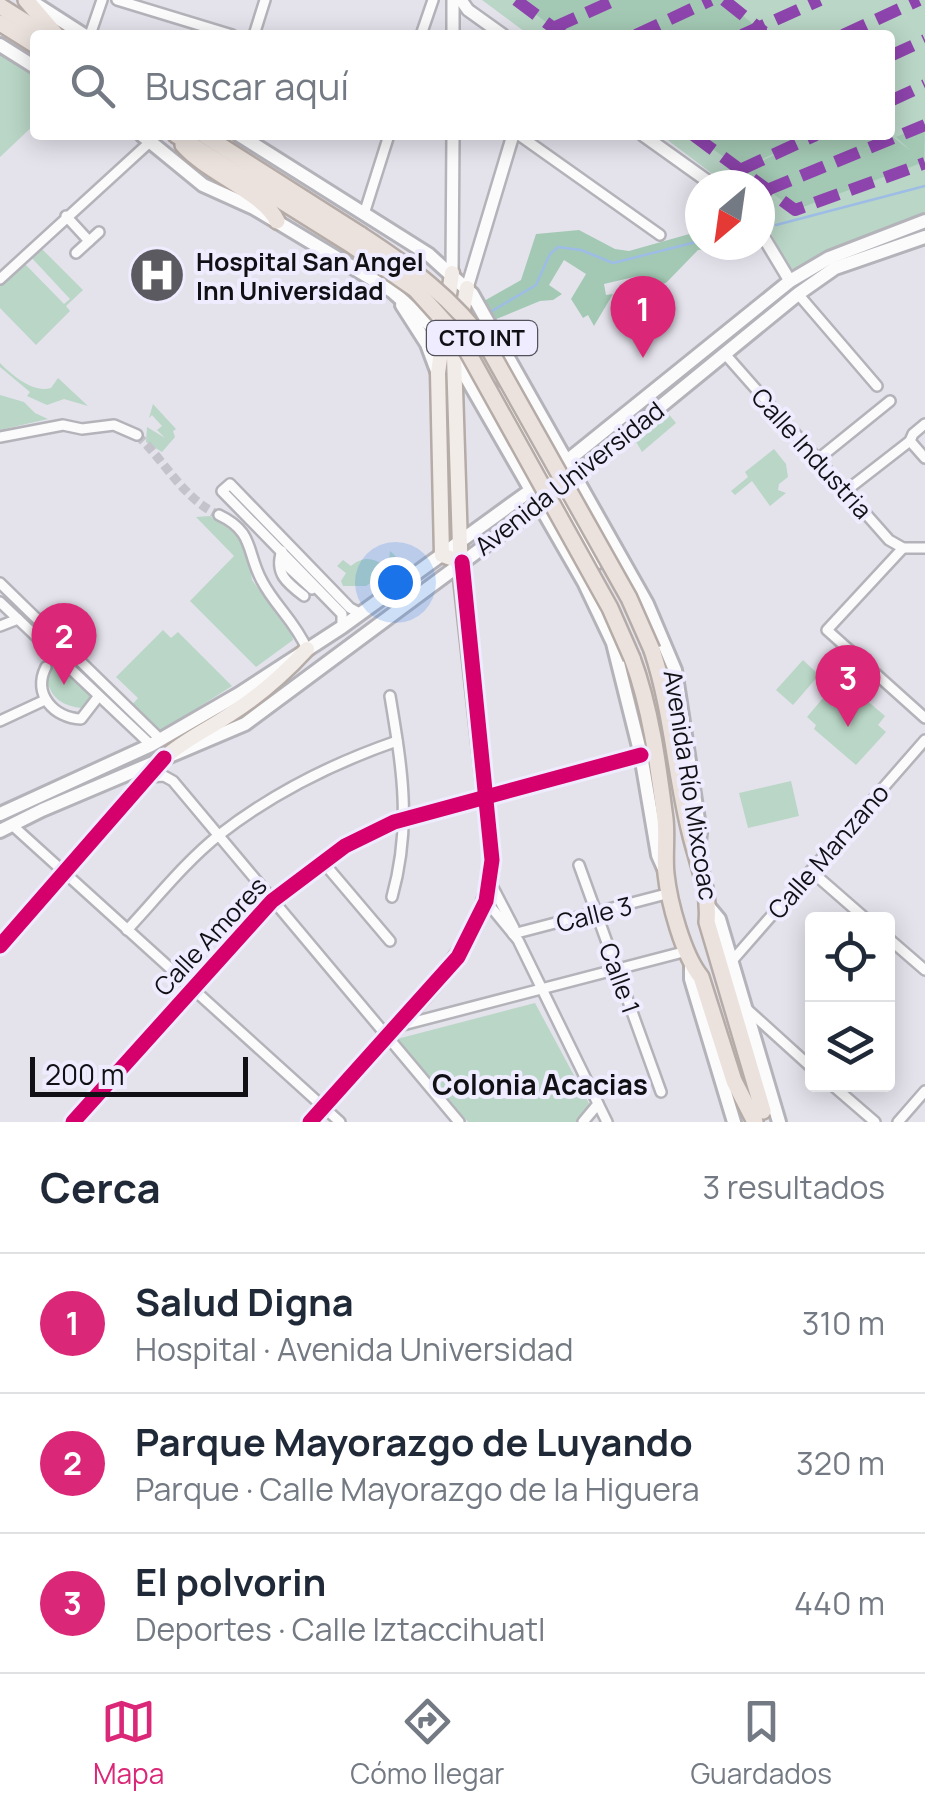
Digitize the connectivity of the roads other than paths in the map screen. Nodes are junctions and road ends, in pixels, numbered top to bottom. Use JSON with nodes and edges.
{"nodes":[{"id":1,"x":27,"y":0,"type":"edge"},
{"id":2,"x":102,"y":0,"type":"edge"},
{"id":3,"x":117,"y":0,"type":"edge"},
{"id":4,"x":264,"y":0,"type":"edge"},
{"id":5,"x":433,"y":0,"type":"edge"},
{"id":6,"x":453,"y":0,"type":"edge"},
{"id":7,"x":461,"y":0,"type":"edge"},
{"id":8,"x":0,"y":6,"type":"edge"},
{"id":9,"x":0,"y":23,"type":"edge"},
{"id":10,"x":38,"y":30,"type":"edge"},
{"id":11,"x":52,"y":30,"type":"edge"},
{"id":12,"x":78,"y":30,"type":"edge"},
{"id":13,"x":89,"y":30,"type":"edge"},
{"id":14,"x":216,"y":30,"type":"edge"},
{"id":15,"x":255,"y":30,"type":"edge"},
{"id":16,"x":424,"y":30,"type":"edge"},
{"id":17,"x":453,"y":30,"type":"edge"},
{"id":18,"x":496,"y":30,"type":"edge"},
{"id":19,"x":30,"y":43,"type":"edge"},
{"id":20,"x":0,"y":45,"type":"edge"},
{"id":21,"x":30,"y":64,"type":"edge"},
{"id":22,"x":145,"y":140,"type":"edge"},
{"id":23,"x":149,"y":140,"type":"edge"},
{"id":24,"x":179,"y":140,"type":"edge"},
{"id":25,"x":184,"y":140,"type":"edge"},
{"id":26,"x":211,"y":140,"type":"edge"},
{"id":27,"x":247,"y":140,"type":"edge"},
{"id":28,"x":387,"y":140,"type":"edge"},
{"id":29,"x":453,"y":140,"type":"edge"},
{"id":30,"x":514,"y":140,"type":"edge"},
{"id":31,"x":526,"y":140,"type":"edge"},
{"id":32,"x":650,"y":140,"type":"edge"},
{"id":33,"x":692,"y":170,"type":"edge"},
{"id":34,"x":364,"y":214,"type":"junction"},
{"id":35,"x":66,"y":216,"type":"junction"},
{"id":36,"x":277,"y":220,"type":"junction"},
{"id":37,"x":925,"y":221,"type":"edge"},
{"id":38,"x":99,"y":232,"type":"dead end"},
{"id":39,"x":660,"y":235,"type":"dead end"},
{"id":40,"x":925,"y":237,"type":"edge"},
{"id":41,"x":89,"y":241,"type":"junction"},
{"id":42,"x":357,"y":241,"type":"junction"},
{"id":43,"x":407,"y":241,"type":"junction"},
{"id":44,"x":76,"y":253,"type":"dead end"},
{"id":45,"x":775,"y":256,"type":"edge"},
{"id":46,"x":452,"y":272,"type":"junction"},
{"id":47,"x":0,"y":279,"type":"edge"},
{"id":48,"x":790,"y":281,"type":"junction"},
{"id":49,"x":467,"y":288,"type":"junction"},
{"id":50,"x":390,"y":289,"type":"junction"},
{"id":51,"x":798,"y":294,"type":"junction"},
{"id":52,"x":442,"y":338,"type":"junction"},
{"id":53,"x":725,"y":354,"type":"junction"},
{"id":54,"x":454,"y":356,"type":"junction"},
{"id":55,"x":438,"y":373,"type":"junction"},
{"id":56,"x":473,"y":386,"type":"junction"},
{"id":57,"x":878,"y":386,"type":"dead end"},
{"id":58,"x":890,"y":401,"type":"dead end"},
{"id":59,"x":925,"y":424,"type":"edge"},
{"id":60,"x":138,"y":435,"type":"tunnel mouth"},
{"id":61,"x":0,"y":437,"type":"edge"},
{"id":62,"x":910,"y":441,"type":"junction"},
{"id":63,"x":925,"y":458,"type":"edge"},
{"id":64,"x":817,"y":460,"type":"junction"},
{"id":65,"x":553,"y":483,"type":"junction"},
{"id":66,"x":849,"y":492,"type":"junction"},
{"id":67,"x":220,"y":515,"type":"tunnel mouth"},
{"id":68,"x":461,"y":542,"type":"junction"},
{"id":69,"x":903,"y":548,"type":"junction"},
{"id":70,"x":925,"y":548,"type":"edge"},
{"id":71,"x":281,"y":553,"type":"junction"},
{"id":72,"x":442,"y":556,"type":"junction"},
{"id":73,"x":462,"y":562,"type":"junction"},
{"id":74,"x":598,"y":562,"type":"junction"},
{"id":75,"x":625,"y":564,"type":"junction"},
{"id":76,"x":584,"y":582,"type":"junction"},
{"id":77,"x":0,"y":583,"type":"edge"},
{"id":78,"x":313,"y":587,"type":"junction"},
{"id":79,"x":0,"y":602,"type":"edge"},
{"id":80,"x":361,"y":614,"type":"junction"},
{"id":81,"x":18,"y":618,"type":"junction"},
{"id":82,"x":0,"y":626,"type":"edge"},
{"id":83,"x":342,"y":627,"type":"junction"},
{"id":84,"x":307,"y":649,"type":"junction"},
{"id":85,"x":46,"y":667,"type":"dead end"},
{"id":86,"x":98,"y":696,"type":"junction"},
{"id":87,"x":390,"y":696,"type":"dead end"},
{"id":88,"x":46,"y":700,"type":"junction"},
{"id":89,"x":925,"y":718,"type":"edge"},
{"id":90,"x":0,"y":721,"type":"edge"},
{"id":91,"x":397,"y":740,"type":"junction"},
{"id":92,"x":925,"y":740,"type":"edge"},
{"id":93,"x":156,"y":742,"type":"junction"},
{"id":94,"x":641,"y":756,"type":"junction"},
{"id":95,"x":164,"y":758,"type":"junction"},
{"id":96,"x":144,"y":772,"type":"junction"},
{"id":97,"x":485,"y":798,"type":"junction"},
{"id":98,"x":0,"y":814,"type":"edge"},
{"id":99,"x":406,"y":818,"type":"junction"},
{"id":100,"x":6,"y":828,"type":"edge"},
{"id":101,"x":217,"y":836,"type":"junction"},
{"id":102,"x":697,"y":854,"type":"junction"},
{"id":103,"x":323,"y":862,"type":"junction"},
{"id":104,"x":578,"y":865,"type":"dead end"},
{"id":105,"x":811,"y":871,"type":"junction"},
{"id":106,"x":666,"y":873,"type":"junction"},
{"id":107,"x":64,"y":874,"type":"junction"},
{"id":108,"x":490,"y":882,"type":"junction"},
{"id":109,"x":670,"y":893,"type":"junction"},
{"id":110,"x":392,"y":898,"type":"dead end"},
{"id":111,"x":486,"y":901,"type":"junction"},
{"id":112,"x":272,"y":902,"type":"junction"},
{"id":113,"x":709,"y":907,"type":"junction"},
{"id":114,"x":857,"y":912,"type":"edge"},
{"id":115,"x":596,"y":914,"type":"junction"},
{"id":116,"x":127,"y":930,"type":"junction"},
{"id":117,"x":516,"y":936,"type":"junction"},
{"id":118,"x":390,"y":941,"type":"dead end"},
{"id":119,"x":895,"y":944,"type":"edge"},
{"id":120,"x":0,"y":946,"type":"edge"},
{"id":121,"x":688,"y":957,"type":"junction"},
{"id":122,"x":732,"y":962,"type":"junction"},
{"id":123,"x":618,"y":970,"type":"junction"},
{"id":124,"x":925,"y":970,"type":"edge"},
{"id":125,"x":192,"y":989,"type":"junction"},
{"id":126,"x":542,"y":991,"type":"junction"},
{"id":127,"x":744,"y":1005,"type":"junction"},
{"id":128,"x":391,"y":1032,"type":"junction"},
{"id":129,"x":756,"y":1043,"type":"junction"},
{"id":130,"x":791,"y":1050,"type":"junction"},
{"id":131,"x":805,"y":1062,"type":"edge"},
{"id":132,"x":925,"y":1091,"type":"edge"},
{"id":133,"x":661,"y":1092,"type":"dead end"},
{"id":134,"x":840,"y":1092,"type":"edge"},
{"id":135,"x":598,"y":1104,"type":"junction"},
{"id":136,"x":324,"y":1108,"type":"junction"},
{"id":137,"x":759,"y":1116,"type":"edge"},
{"id":138,"x":73,"y":1122,"type":"edge"},
{"id":139,"x":310,"y":1122,"type":"edge"},
{"id":140,"x":340,"y":1122,"type":"edge"},
{"id":141,"x":459,"y":1122,"type":"edge"},
{"id":142,"x":583,"y":1122,"type":"edge"},
{"id":143,"x":607,"y":1122,"type":"edge"},
{"id":144,"x":734,"y":1122,"type":"edge"},
{"id":145,"x":779,"y":1122,"type":"edge"},
{"id":146,"x":875,"y":1122,"type":"edge"},
{"id":147,"x":898,"y":1122,"type":"edge"}],
"edges":[{"from":1,"to":11,"type":"highway"},
{"from":1,"to":12,"type":"main road"},
{"from":2,"to":13,"type":"street"},
{"from":3,"to":14,"type":"street"},
{"from":4,"to":15,"type":"street"},
{"from":5,"to":16,"type":"street"},
{"from":6,"to":17,"type":"street"},
{"from":7,"to":18,"type":"street"},
{"from":8,"to":10,"type":"highway"},
{"from":9,"to":19,"type":"highway"},
{"from":20,"to":21,"type":"main road"},
{"from":22,"to":35,"type":"street"},
{"from":23,"to":36,"type":"main road","number":"CTO INT"},
{"from":24,"to":36,"type":"highway"},
{"from":25,"to":42,"type":"highway","number":"CTO INT"},
{"from":26,"to":42,"type":"highway","number":"CTO INT"},
{"from":27,"to":34,"type":"main road","number":"CTO INT"},
{"from":28,"to":34,"type":"street"},
{"from":29,"to":46,"type":"street"},
{"from":30,"to":49,"type":"street"},
{"from":31,"to":39,"type":"street"},
{"from":32,"to":33,"type":"street"},
{"from":34,"to":43,"type":"main road","number":"CTO INT"},
{"from":35,"to":41,"type":"street"},
{"from":35,"to":47,"type":"street"},
{"from":36,"to":50,"type":"main road","number":"CTO INT"},
{"from":37,"to":48,"type":"main road","name":"Avenida Universidad"},
{"from":38,"to":41,"type":"street"},
{"from":40,"to":51,"type":"main road","name":"Avenida Universidad"},
{"from":41,"to":44,"type":"street"},
{"from":42,"to":65,"type":"highway","number":"CTO INT","bridge":true},
{"from":43,"to":46,"type":"main road","number":"CTO INT"},
{"from":43,"to":50,"type":"main road"},
{"from":45,"to":48,"type":"street"},
{"from":46,"to":49,"type":"main road","number":"CTO INT"},
{"from":46,"to":52,"type":"main road"},
{"from":48,"to":65,"type":"main road","name":"Avenida Universidad"},
{"from":49,"to":54,"type":"main road"},
{"from":49,"to":65,"type":"main road","number":"CTO INT"},
{"from":50,"to":52,"type":"main road","number":"CTO INT"},
{"from":50,"to":55,"type":"main road"},
{"from":51,"to":53,"type":"main road","name":"Avenida Universidad"},
{"from":51,"to":57,"type":"street"},
{"from":52,"to":54,"type":"main road","number":"CTO INT"},
{"from":52,"to":55,"type":"main road"},
{"from":53,"to":64,"type":"street","name":"Calle Industria"},
{"from":53,"to":65,"type":"main road","name":"Avenida Universidad"},
{"from":54,"to":56,"type":"main road","number":"CTO INT"},
{"from":54,"to":68,"type":"main road"},
{"from":55,"to":72,"type":"main road"},
{"from":56,"to":65,"type":"main road","number":"CTO INT"},
{"from":56,"to":65,"type":"main road"},
{"from":58,"to":64,"type":"street"},
{"from":59,"to":62,"type":"street"},
{"from":60,"to":61,"type":"street"},
{"from":62,"to":63,"type":"street"},
{"from":62,"to":66,"type":"street"},
{"from":64,"to":66,"type":"street","name":"Calle Industria"},
{"from":65,"to":68,"type":"main road","name":"Avenida Universidad"},
{"from":65,"to":73,"type":"main road","name":"Avenida Universidad"},
{"from":65,"to":74,"type":"main road"},
{"from":65,"to":75,"type":"main road","name":"Avenida Río Mixcoac","number":"CTO INT"},
{"from":65,"to":76,"type":"main road","name":"Avenida Río Mixcoac","number":"CTO INT"},
{"from":65,"to":102,"type":"highway","number":"CTO INT","bridge":true},
{"from":65,"to":106,"type":"highway","number":"CTO INT","bridge":true},
{"from":66,"to":69,"type":"street","name":"Calle Industria"},
{"from":67,"to":84,"type":"street"},
{"from":68,"to":72,"type":"main road","name":"Avenida Universidad"},
{"from":68,"to":73,"type":"main road"},
{"from":69,"to":70,"type":"street"},
{"from":69,"to":89,"type":"street"},
{"from":71,"to":78,"type":"street"},
{"from":71,"to":78,"type":"street"},
{"from":71,"to":78,"type":"street"},
{"from":72,"to":73,"type":"main road"},
{"from":72,"to":80,"type":"main road","name":"Avenida Universidad"},
{"from":73,"to":95,"type":"main road","name":"Avenida Universidad"},
{"from":73,"to":97,"type":"main road"},
{"from":74,"to":75,"type":"main road"},
{"from":74,"to":76,"type":"main road"},
{"from":75,"to":102,"type":"main road","name":"Avenida Río Mixcoac","number":"CTO INT"},
{"from":76,"to":94,"type":"main road","name":"Avenida Río Mixcoac","number":"CTO INT"},
{"from":77,"to":93,"type":"street"},
{"from":78,"to":80,"type":"street"},
{"from":78,"to":83,"type":"street"},
{"from":79,"to":81,"type":"street"},
{"from":80,"to":83,"type":"main road","name":"Avenida Universidad"},
{"from":81,"to":82,"type":"street"},
{"from":81,"to":86,"type":"street"},
{"from":83,"to":84,"type":"main road","name":"Avenida Universidad"},
{"from":84,"to":93,"type":"main road","name":"Avenida Universidad"},
{"from":84,"to":95,"type":"main road"},
{"from":85,"to":88,"type":"street"},
{"from":86,"to":88,"type":"street"},
{"from":86,"to":93,"type":"street"},
{"from":87,"to":91,"type":"street"},
{"from":88,"to":90,"type":"street"},
{"from":91,"to":99,"type":"street"},
{"from":91,"to":101,"type":"street"},
{"from":92,"to":105,"type":"street","name":"Calle Manzano"},
{"from":93,"to":96,"type":"main road"},
{"from":93,"to":98,"type":"main road","name":"Avenida Universidad"},
{"from":94,"to":97,"type":"street","name":"Calle Amores"},
{"from":94,"to":106,"type":"main road","name":"Avenida Río Mixcoac","number":"CTO INT"},
{"from":95,"to":96,"type":"main road"},
{"from":96,"to":100,"type":"main road"},
{"from":96,"to":101,"type":"street"},
{"from":96,"to":107,"type":"main road"},
{"from":97,"to":99,"type":"street","name":"Calle Amores"},
{"from":97,"to":108,"type":"main road"},
{"from":99,"to":103,"type":"street","name":"Calle Amores"},
{"from":99,"to":110,"type":"street"},
{"from":100,"to":107,"type":"street"},
{"from":101,"to":112,"type":"street"},
{"from":101,"to":116,"type":"street"},
{"from":102,"to":113,"type":"highway","name":"Avenida Río Mixcoac","number":"CTO INT"},
{"from":103,"to":112,"type":"street","name":"Calle Amores"},
{"from":103,"to":118,"type":"street"},
{"from":104,"to":115,"type":"street","name":"Calle 1"},
{"from":105,"to":114,"type":"street"},
{"from":105,"to":122,"type":"street","name":"Calle Manzano"},
{"from":106,"to":109,"type":"highway","name":"Avenida Río Mixcoac","number":"CTO INT"},
{"from":107,"to":116,"type":"street"},
{"from":107,"to":120,"type":"main road"},
{"from":108,"to":111,"type":"main road"},
{"from":108,"to":117,"type":"street"},
{"from":109,"to":115,"type":"street","name":"Calle 3"},
{"from":109,"to":121,"type":"highway","name":"Avenida Río Mixcoac","number":"CTO INT"},
{"from":111,"to":117,"type":"street"},
{"from":111,"to":128,"type":"main road"},
{"from":112,"to":125,"type":"street","name":"Calle Amores"},
{"from":112,"to":128,"type":"street"},
{"from":113,"to":122,"type":"main road","name":"Avenida Río Mixcoac","number":"CTO INT"},
{"from":113,"to":137,"type":"highway","number":"CTO INT"},
{"from":115,"to":117,"type":"street","name":"Calle 3"},
{"from":115,"to":123,"type":"street","name":"Calle 1"},
{"from":116,"to":125,"type":"street"},
{"from":117,"to":126,"type":"street"},
{"from":119,"to":124,"type":"street"},
{"from":121,"to":123,"type":"street"},
{"from":121,"to":137,"type":"highway","number":"CTO INT"},
{"from":121,"to":144,"type":"main road","name":"Avenida Río Mixcoac","number":"CTO INT"},
{"from":122,"to":127,"type":"main road","name":"Avenida Río Mixcoac","number":"CTO INT"},
{"from":123,"to":126,"type":"street"},
{"from":123,"to":133,"type":"street","name":"Calle 1"},
{"from":125,"to":136,"type":"street"},
{"from":125,"to":138,"type":"street","name":"Calle Amores"},
{"from":126,"to":128,"type":"street"},
{"from":126,"to":135,"type":"street"},
{"from":127,"to":129,"type":"main road","name":"Avenida Río Mixcoac","number":"CTO INT"},
{"from":127,"to":130,"type":"street"},
{"from":128,"to":136,"type":"main road"},
{"from":128,"to":141,"type":"street"},
{"from":129,"to":130,"type":"street"},
{"from":129,"to":145,"type":"main road","name":"Avenida Río Mixcoac","number":"CTO INT"},
{"from":130,"to":131,"type":"street"},
{"from":132,"to":147,"type":"street"},
{"from":134,"to":146,"type":"street"},
{"from":135,"to":142,"type":"street"},
{"from":135,"to":143,"type":"street"},
{"from":136,"to":139,"type":"main road"},
{"from":136,"to":140,"type":"street"}]}
